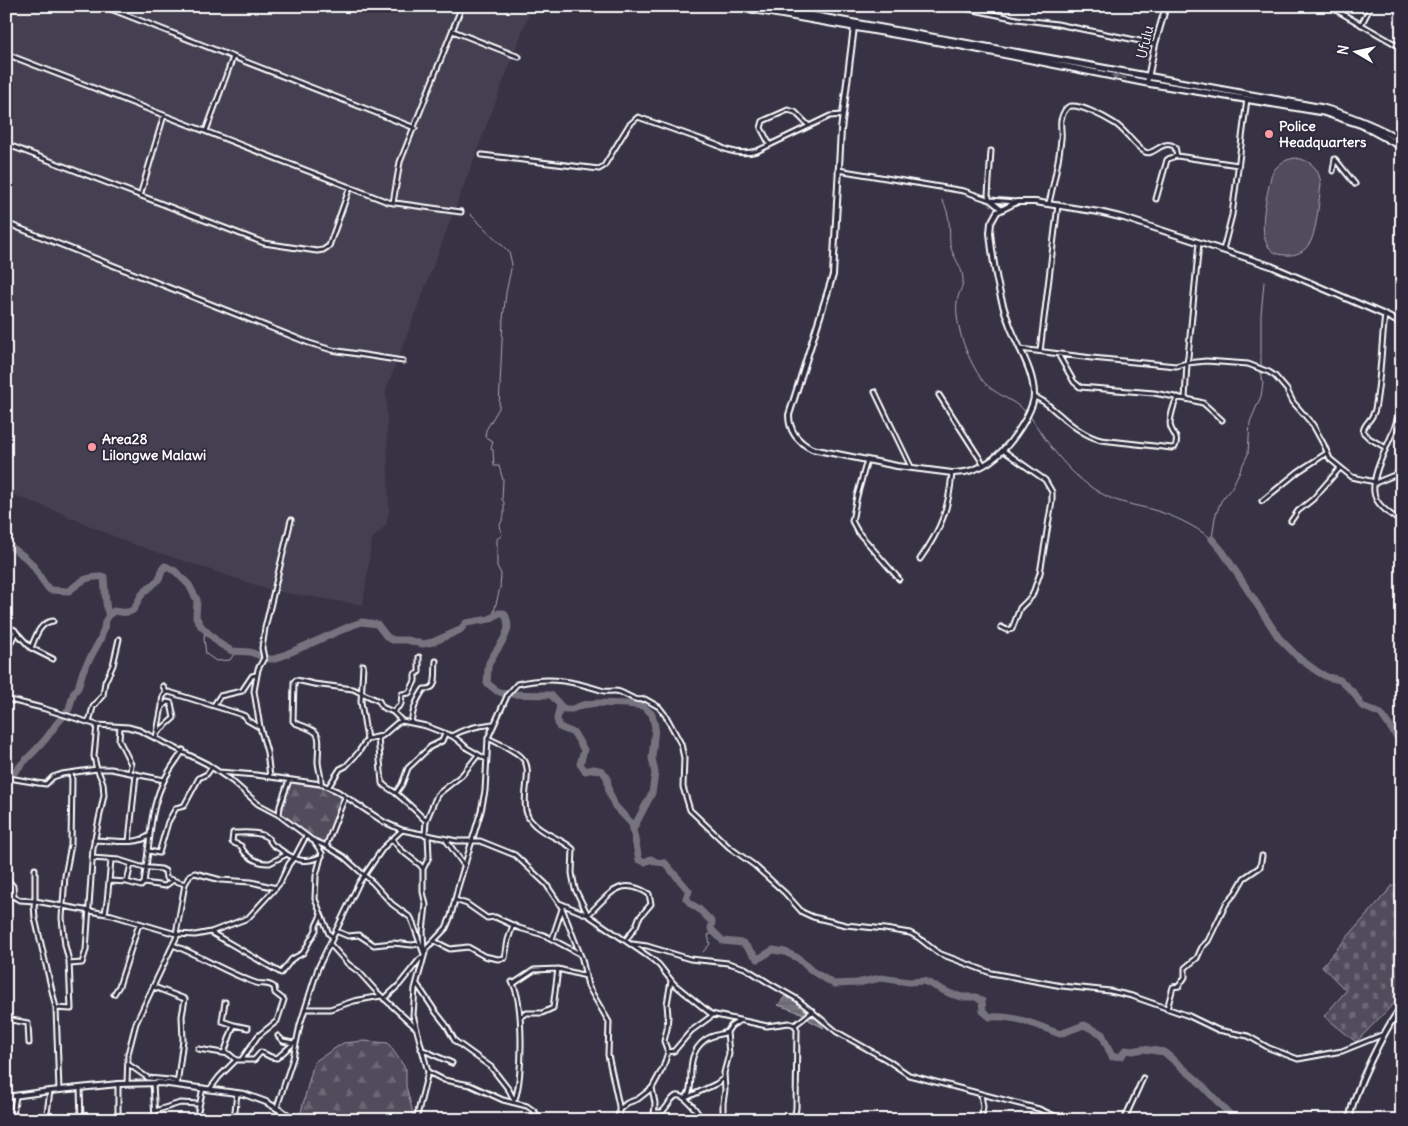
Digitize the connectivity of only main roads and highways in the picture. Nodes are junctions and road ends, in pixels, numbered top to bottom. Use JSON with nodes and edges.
{"nodes":[{"id":1,"x":734,"y":6,"type":"edge"},
{"id":2,"x":761,"y":6,"type":"edge"},
{"id":3,"x":1148,"y":80,"type":"junction"},
{"id":4,"x":1402,"y":141,"type":"edge"},
{"id":5,"x":1402,"y":148,"type":"edge"}],
"edges":[{"from":3,"to":1,"type":"highway","one_way":true},
{"from":2,"to":3,"type":"highway"},
{"from":3,"to":4,"type":"highway"},
{"from":3,"to":5,"type":"highway"}]}
